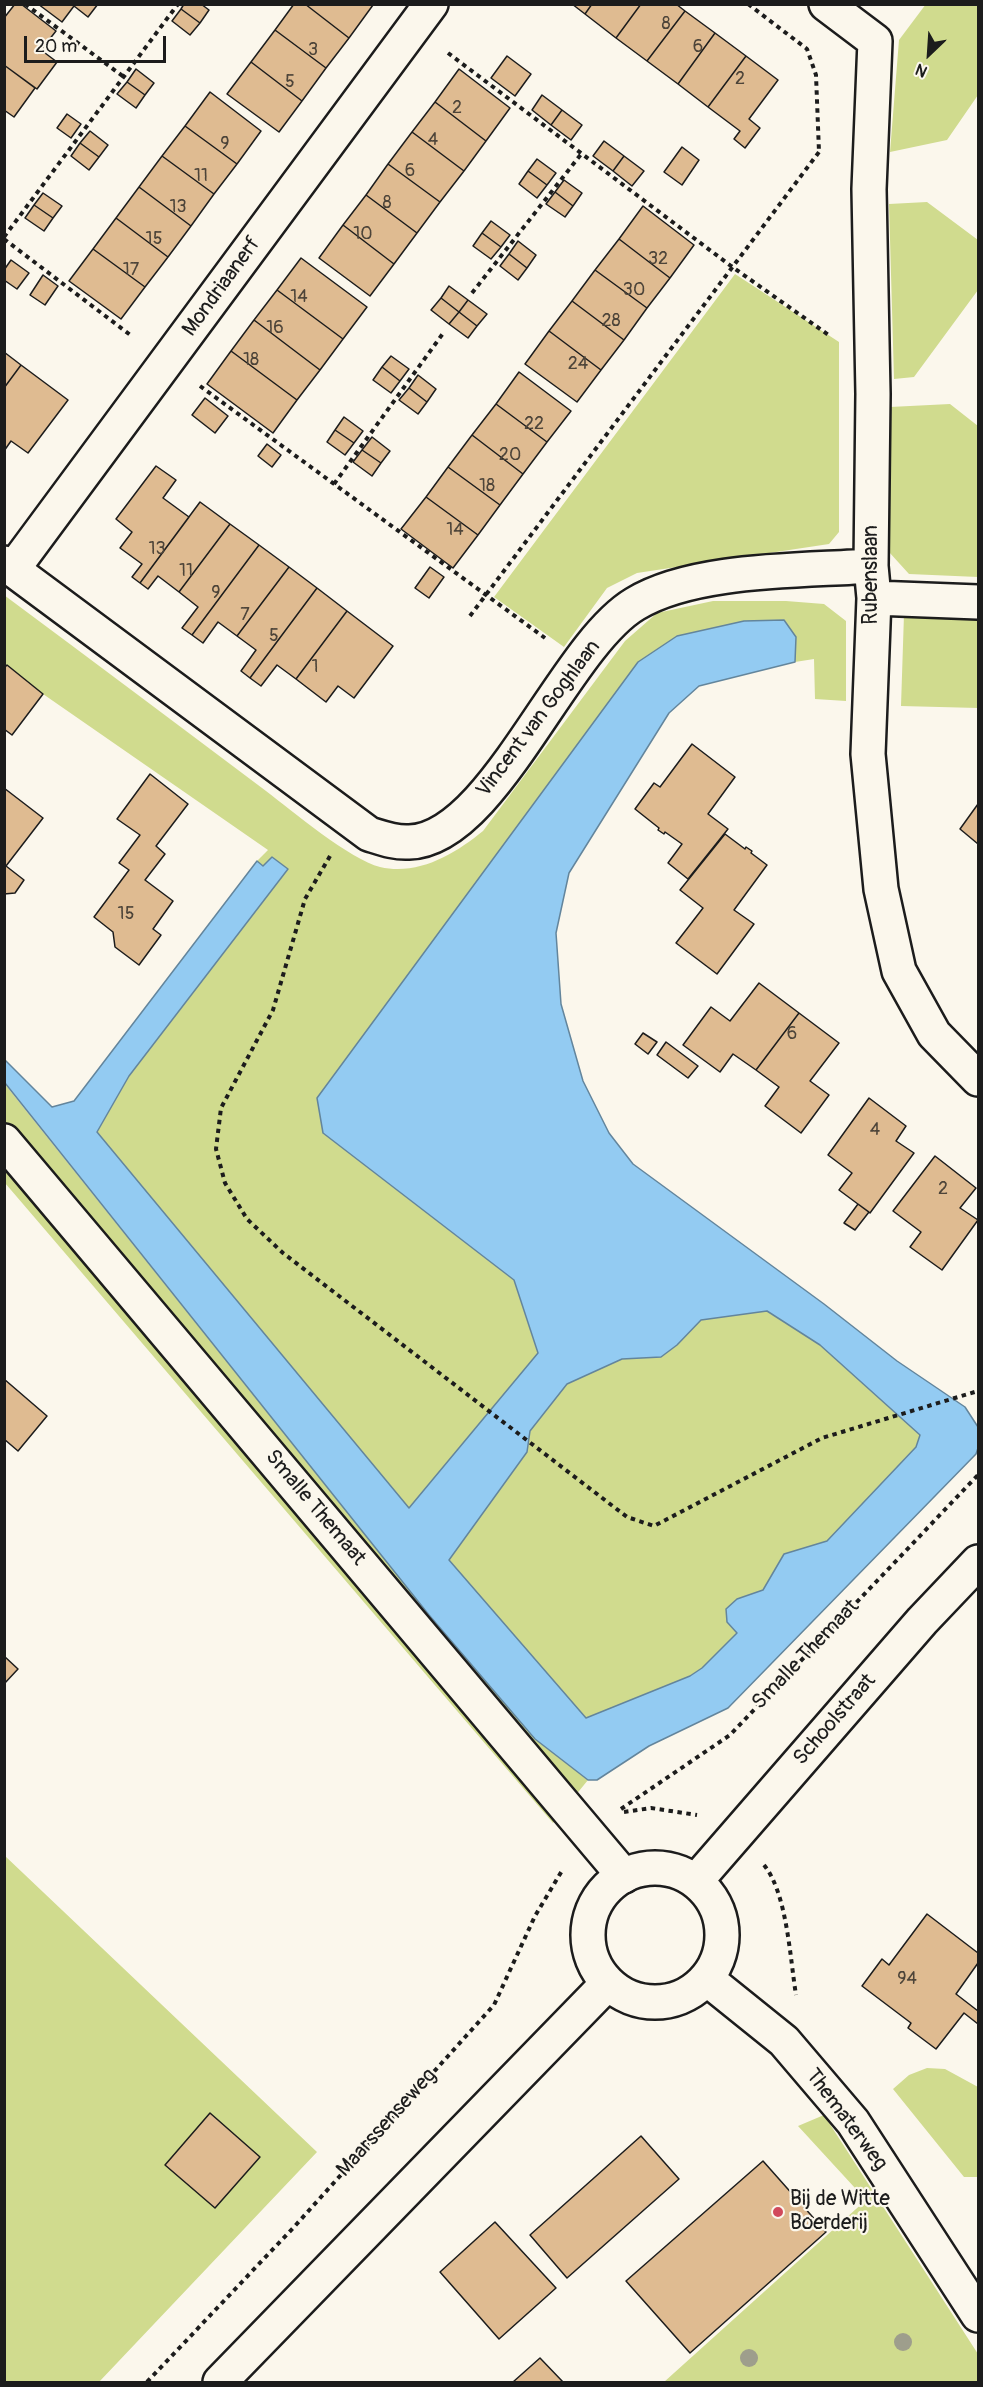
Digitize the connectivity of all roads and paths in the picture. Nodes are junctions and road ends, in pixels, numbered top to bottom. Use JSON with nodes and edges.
{"nodes":[{"id":1,"x":25,"y":4,"type":"edge"},
{"id":2,"x":177,"y":4,"type":"edge"},
{"id":3,"x":748,"y":4,"type":"edge"},
{"id":4,"x":826,"y":4,"type":"edge"},
{"id":5,"x":422,"y":16,"type":"edge"},
{"id":6,"x":124,"y":77,"type":"junction"},
{"id":7,"x":582,"y":153,"type":"junction"},
{"id":8,"x":4,"y":238,"type":"edge"},
{"id":9,"x":731,"y":266,"type":"junction"},
{"id":10,"x":472,"y":293,"type":"dead end"},
{"id":11,"x":444,"y":332,"type":"dead end"},
{"id":12,"x":166,"y":362,"type":"junction"},
{"id":13,"x":872,"y":366,"type":"junction"},
{"id":14,"x":334,"y":484,"type":"junction"},
{"id":15,"x":9,"y":566,"type":"edge"},
{"id":16,"x":871,"y":566,"type":"junction"},
{"id":17,"x":486,"y":595,"type":"junction"},
{"id":18,"x":874,"y":598,"type":"junction"},
{"id":19,"x":978,"y":602,"type":"edge"},
{"id":20,"x":470,"y":616,"type":"dead end"},
{"id":21,"x":579,"y":663,"type":"junction"},
{"id":22,"x":339,"y":813,"type":"junction"},
{"id":23,"x":978,"y":1079,"type":"edge"},
{"id":24,"x":4,"y":1141,"type":"edge"},
{"id":25,"x":978,"y":1391,"type":"edge"},
{"id":26,"x":978,"y":1475,"type":"edge"},
{"id":27,"x":978,"y":1562,"type":"edge"},
{"id":28,"x":735,"y":1833,"type":"junction"},
{"id":29,"x":589,"y":1838,"type":"junction"},
{"id":30,"x":624,"y":1876,"type":"junction"},
{"id":31,"x":696,"y":1881,"type":"junction"},
{"id":32,"x":706,"y":1979,"type":"junction"},
{"id":33,"x":608,"y":1983,"type":"junction"},
{"id":34,"x":796,"y":1997,"type":"dead end"},
{"id":35,"x":978,"y":2315,"type":"edge"},
{"id":36,"x":147,"y":2382,"type":"edge"},
{"id":37,"x":220,"y":2382,"type":"edge"}],
"edges":[{"from":1,"to":6,"type":"path"},
{"from":2,"to":6,"type":"path"},
{"from":3,"to":9,"type":"path"},
{"from":4,"to":13,"type":"street","name":"Rubenslaan"},
{"from":5,"to":7,"type":"path"},
{"from":5,"to":12,"type":"street","name":"Mondriaanerf"},
{"from":6,"to":8,"type":"path"},
{"from":7,"to":9,"type":"path"},
{"from":7,"to":10,"type":"path"},
{"from":8,"to":12,"type":"path"},
{"from":9,"to":13,"type":"path"},
{"from":9,"to":17,"type":"path"},
{"from":11,"to":14,"type":"path"},
{"from":12,"to":14,"type":"path"},
{"from":12,"to":15,"type":"street","name":"Mondriaanerf"},
{"from":13,"to":16,"type":"street","name":"Rubenslaan"},
{"from":14,"to":17,"type":"path"},
{"from":15,"to":22,"type":"street","name":"Vincent van Goghlaan"},
{"from":16,"to":18,"type":"street","name":"Rubenslaan"},
{"from":16,"to":21,"type":"street","name":"Vincent van Goghlaan"},
{"from":17,"to":20,"type":"path"},
{"from":17,"to":21,"type":"path"},
{"from":18,"to":19,"type":"street"},
{"from":18,"to":23,"type":"street","name":"Rubenslaan"},
{"from":21,"to":22,"type":"street","name":"Vincent van Goghlaan"},
{"from":22,"to":25,"type":"path"},
{"from":24,"to":29,"type":"street","name":"Smalle Themaat"},
{"from":26,"to":28,"type":"path","name":"Smalle Themaat"},
{"from":27,"to":28,"type":"street","name":"Schoolstraat"},
{"from":28,"to":31,"type":"street","name":"Schoolstraat"},
{"from":28,"to":34,"type":"path"},
{"from":29,"to":30,"type":"street","name":"Smalle Themaat"},
{"from":29,"to":36,"type":"path","name":"Maarssenseweg"},
{"from":30,"to":31,"type":"street"},
{"from":30,"to":33,"type":"street"},
{"from":31,"to":32,"type":"street"},
{"from":32,"to":33,"type":"street"},
{"from":32,"to":35,"type":"street","name":"Thematerweg"},
{"from":33,"to":37,"type":"street"}]}
